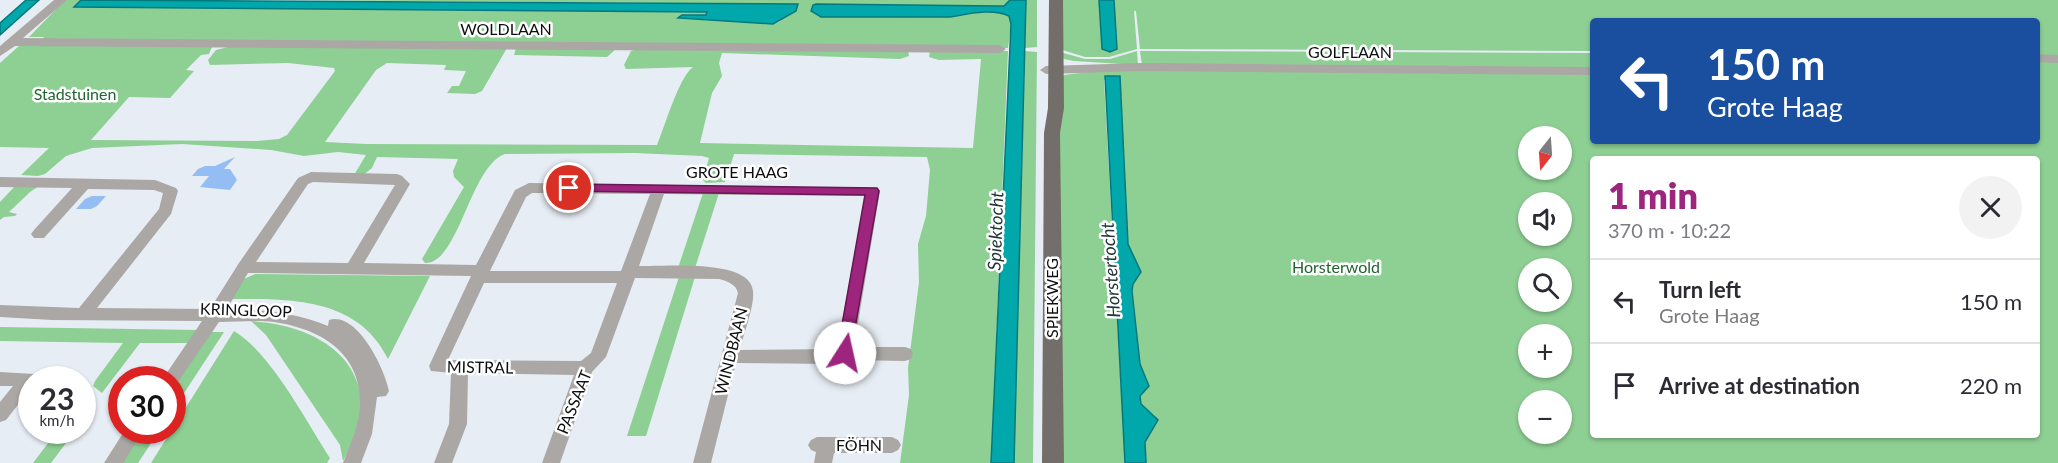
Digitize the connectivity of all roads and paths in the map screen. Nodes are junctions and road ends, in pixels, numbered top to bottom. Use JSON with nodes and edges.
{"nodes":[{"id":1,"x":61,"y":0,"type":"edge"},
{"id":2,"x":1046,"y":0,"type":"edge"},
{"id":3,"x":1056,"y":0,"type":"edge"},
{"id":4,"x":16,"y":42,"type":"junction"},
{"id":5,"x":1000,"y":49,"type":"dead end"},
{"id":6,"x":0,"y":52,"type":"edge"},
{"id":7,"x":2040,"y":58,"type":"edge"},
{"id":8,"x":2058,"y":59,"type":"edge"},
{"id":9,"x":0,"y":61,"type":"edge"},
{"id":10,"x":1052,"y":66,"type":"junction"},
{"id":11,"x":1590,"y":71,"type":"edge"},
{"id":12,"x":0,"y":182,"type":"edge"},
{"id":13,"x":84,"y":184,"type":"junction"},
{"id":14,"x":659,"y":189,"type":"junction"},
{"id":15,"x":39,"y":234,"type":"dead end"},
{"id":16,"x":244,"y":267,"type":"junction"},
{"id":17,"x":353,"y":268,"type":"junction"},
{"id":18,"x":482,"y":271,"type":"junction"},
{"id":19,"x":629,"y":272,"type":"junction"},
{"id":20,"x":0,"y":311,"type":"edge"},
{"id":21,"x":86,"y":311,"type":"junction"},
{"id":22,"x":217,"y":312,"type":"junction"},
{"id":23,"x":845,"y":353,"type":"junction"},
{"id":24,"x":905,"y":354,"type":"dead end"},
{"id":25,"x":730,"y":356,"type":"junction"},
{"id":26,"x":180,"y":366,"type":"edge"},
{"id":27,"x":460,"y":366,"type":"junction"},
{"id":28,"x":585,"y":368,"type":"junction"},
{"id":29,"x":0,"y":379,"type":"edge"},
{"id":30,"x":18,"y":380,"type":"edge"},
{"id":31,"x":18,"y":394,"type":"edge"},
{"id":32,"x":0,"y":415,"type":"edge"},
{"id":33,"x":126,"y":444,"type":"edge"},
{"id":34,"x":892,"y":445,"type":"dead end"},
{"id":35,"x":113,"y":463,"type":"edge"},
{"id":36,"x":352,"y":463,"type":"edge"},
{"id":37,"x":363,"y":463,"type":"edge"},
{"id":38,"x":443,"y":463,"type":"edge"},
{"id":39,"x":551,"y":463,"type":"edge"},
{"id":40,"x":702,"y":463,"type":"edge"},
{"id":41,"x":823,"y":463,"type":"edge"},
{"id":42,"x":1053,"y":463,"type":"edge"}],
"edges":[{"from":1,"to":4,"type":"street"},
{"from":2,"to":10,"type":"main road","name":"SPIEKWEG"},
{"from":3,"to":10,"type":"main road","name":"SPIEKWEG"},
{"from":4,"to":5,"type":"street","name":"WOLDLAAN"},
{"from":4,"to":6,"type":"street"},
{"from":4,"to":9,"type":"street"},
{"from":7,"to":8,"type":"street"},
{"from":10,"to":11,"type":"street","name":"GOLFLAAN"},
{"from":10,"to":42,"type":"main road","name":"SPIEKWEG"},
{"from":12,"to":13,"type":"street"},
{"from":13,"to":15,"type":"street"},
{"from":13,"to":21,"type":"street"},
{"from":14,"to":18,"type":"street","name":"GROTE HAAG"},
{"from":14,"to":19,"type":"street","name":"PASSAAT"},
{"from":14,"to":23,"type":"street","name":"GROTE HAAG"},
{"from":16,"to":17,"type":"street","name":"WINDBAAN"},
{"from":16,"to":17,"type":"street"},
{"from":16,"to":22,"type":"street"},
{"from":17,"to":18,"type":"street","name":"WINDBAAN"},
{"from":18,"to":19,"type":"street","name":"WINDBAAN"},
{"from":18,"to":27,"type":"street","name":"MISTRAL"},
{"from":19,"to":25,"type":"street","name":"WINDBAAN"},
{"from":19,"to":28,"type":"street","name":"PASSAAT"},
{"from":20,"to":21,"type":"street","name":"KRINGLOOP"},
{"from":21,"to":22,"type":"street","name":"KRINGLOOP"},
{"from":22,"to":26,"type":"street"},
{"from":22,"to":36,"type":"street","name":"KRINGLOOP"},
{"from":22,"to":37,"type":"street","name":"KRINGLOOP"},
{"from":23,"to":24,"type":"street"},
{"from":23,"to":25,"type":"street"},
{"from":25,"to":40,"type":"street","name":"WINDBAAN"},
{"from":27,"to":28,"type":"street","name":"MISTRAL"},
{"from":27,"to":38,"type":"street"},
{"from":28,"to":39,"type":"street","name":"PASSAAT"},
{"from":29,"to":30,"type":"street"},
{"from":31,"to":32,"type":"street"},
{"from":33,"to":35,"type":"street"},
{"from":34,"to":41,"type":"street","name":"FÖHN"}]}
